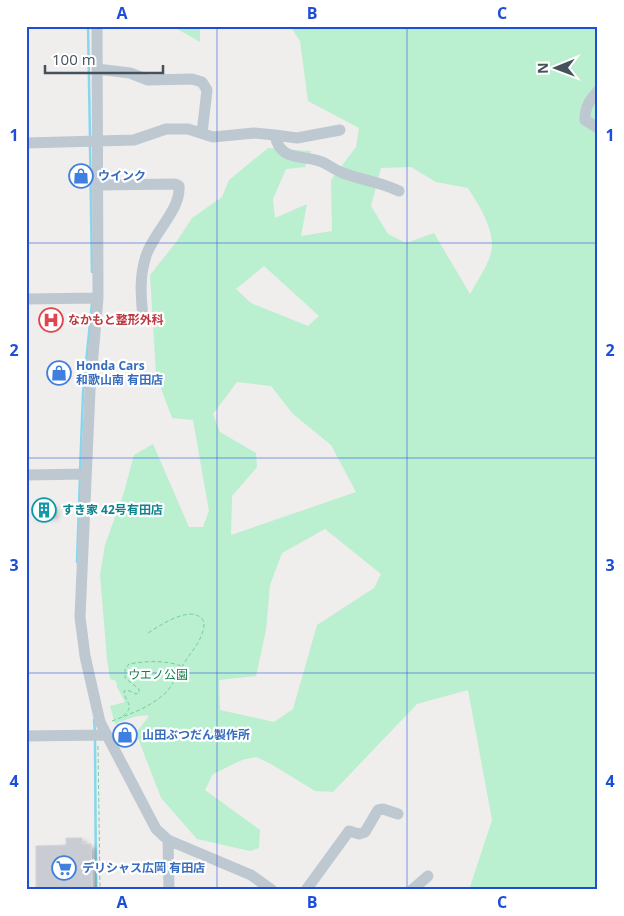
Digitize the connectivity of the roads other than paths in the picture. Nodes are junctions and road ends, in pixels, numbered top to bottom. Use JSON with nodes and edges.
{"nodes":[{"id":1,"x":97,"y":26,"type":"edge"},
{"id":2,"x":97,"y":69,"type":"junction"},
{"id":3,"x":598,"y":91,"type":"edge"},
{"id":4,"x":598,"y":128,"type":"edge"},
{"id":5,"x":340,"y":130,"type":"dead end"},
{"id":6,"x":202,"y":133,"type":"junction"},
{"id":7,"x":276,"y":135,"type":"junction"},
{"id":8,"x":98,"y":142,"type":"junction"},
{"id":9,"x":26,"y":143,"type":"edge"},
{"id":10,"x":98,"y":185,"type":"junction"},
{"id":11,"x":399,"y":191,"type":"dead end"},
{"id":12,"x":98,"y":298,"type":"junction"},
{"id":13,"x":26,"y":299,"type":"edge"},
{"id":14,"x":143,"y":318,"type":"dead end"},
{"id":15,"x":86,"y":474,"type":"junction"},
{"id":16,"x":26,"y":475,"type":"edge"},
{"id":17,"x":102,"y":732,"type":"junction"},
{"id":18,"x":26,"y":736,"type":"edge"},
{"id":19,"x":398,"y":814,"type":"dead end"},
{"id":20,"x":168,"y":840,"type":"junction"},
{"id":21,"x":231,"y":866,"type":"junction"},
{"id":22,"x":428,"y":876,"type":"dead end"},
{"id":23,"x":169,"y":890,"type":"edge"},
{"id":24,"x":272,"y":890,"type":"edge"},
{"id":25,"x":282,"y":890,"type":"edge"},
{"id":26,"x":306,"y":890,"type":"edge"},
{"id":27,"x":412,"y":890,"type":"edge"}],
"edges":[{"from":1,"to":2,"type":"street"},
{"from":2,"to":6,"type":"street"},
{"from":2,"to":8,"type":"street"},
{"from":3,"to":4,"type":"street"},
{"from":5,"to":7,"type":"street"},
{"from":6,"to":7,"type":"street"},
{"from":6,"to":8,"type":"street"},
{"from":7,"to":11,"type":"street"},
{"from":8,"to":9,"type":"street"},
{"from":8,"to":10,"type":"street"},
{"from":10,"to":12,"type":"street"},
{"from":10,"to":14,"type":"street"},
{"from":12,"to":13,"type":"street"},
{"from":12,"to":15,"type":"street"},
{"from":15,"to":16,"type":"street"},
{"from":15,"to":17,"type":"street"},
{"from":17,"to":18,"type":"street"},
{"from":17,"to":20,"type":"street"},
{"from":19,"to":26,"type":"street"},
{"from":20,"to":21,"type":"street"},
{"from":20,"to":23,"type":"street"},
{"from":21,"to":24,"type":"street"},
{"from":21,"to":25,"type":"street"},
{"from":22,"to":27,"type":"street"}]}
